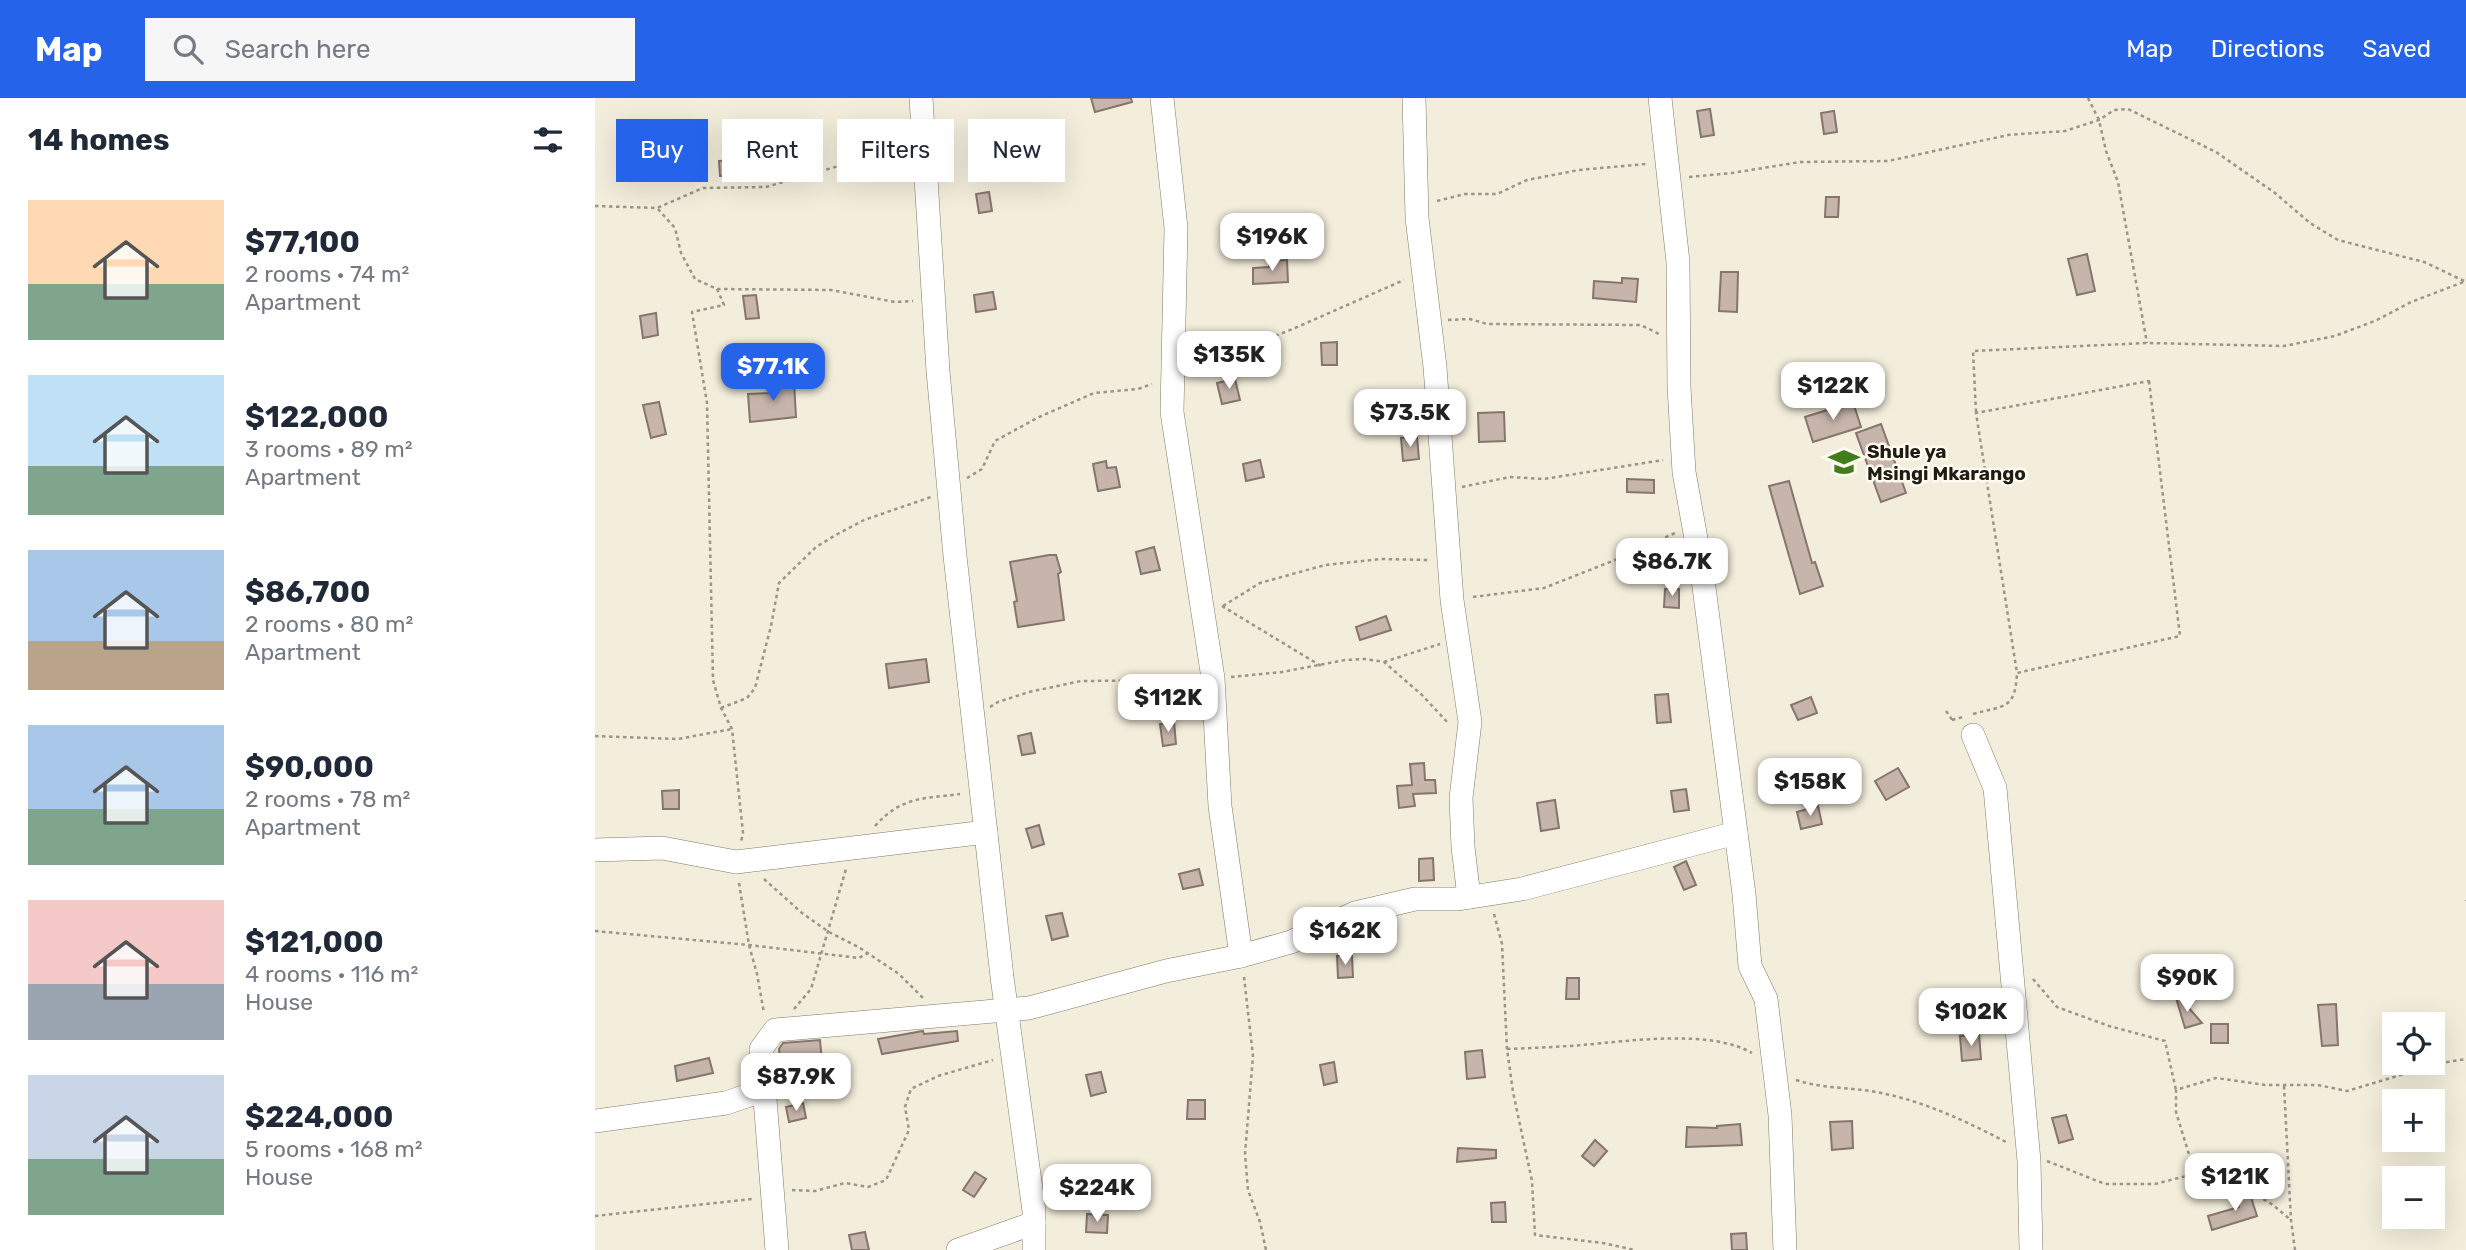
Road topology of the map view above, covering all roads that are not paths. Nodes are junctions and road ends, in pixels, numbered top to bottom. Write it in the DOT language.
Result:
graph roads {
  1 [pos="921,98"];
  2 [pos="1162,98"];
  3 [pos="1414,98"];
  4 [pos="1660,98"];
  5 [pos="1973,735"];
  6 [pos="986,832"];
  7 [pos="1737,833"];
  8 [pos="595,850"];
  9 [pos="1479,896"];
  10 [pos="1241,956"];
  11 [pos="1007,1009"];
  12 [pos="764,1090"];
  13 [pos="595,1121"];
  14 [pos="1034,1223"];
  15 [pos="777,1250"];
  16 [pos="958,1250"];
  17 [pos="1034,1250"];
  18 [pos="1785,1250"];
  19 [pos="2032,1250"];
  1 -- 6 [label="street"];
  2 -- 10 [label="street"];
  3 -- 9 [label="street"];
  4 -- 7 [label="street"];
  5 -- 19 [label="street"];
  6 -- 8 [label="street"];
  6 -- 11 [label="street"];
  7 -- 9 [label="street"];
  7 -- 18 [label="street"];
  9 -- 10 [label="street"];
  10 -- 11 [label="street"];
  11 -- 12 [label="street"];
  11 -- 14 [label="street"];
  12 -- 13 [label="street"];
  12 -- 15 [label="street"];
  14 -- 16 [label="street"];
  14 -- 17 [label="street"];
}
